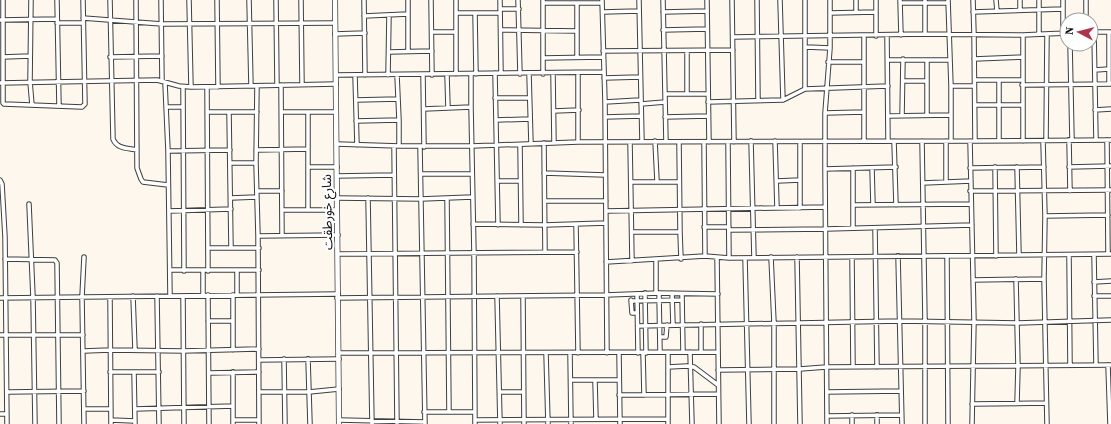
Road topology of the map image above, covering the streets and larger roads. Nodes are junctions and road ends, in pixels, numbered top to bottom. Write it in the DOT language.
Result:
graph roads {
  1 [pos="3,0"];
  2 [pos="31,0"];
  3 [pos="57,0"];
  4 [pos="83,0"];
  5 [pos="110,0"];
  6 [pos="136,0"];
  7 [pos="161,0"];
  8 [pos="189,0"];
  9 [pos="217,0"];
  10 [pos="249,0"];
  11 [pos="276,0"];
  12 [pos="301,0"];
  13 [pos="335,0"];
  14 [pos="364,0"];
  15 [pos="408,0"];
  16 [pos="432,0"];
  17 [pos="456,0"];
  18 [pos="500,0"];
  19 [pos="518,0"];
  20 [pos="639,0"];
  21 [pos="663,0"];
  22 [pos="707,0"];
  23 [pos="732,0"];
  24 [pos="757,0"];
  25 [pos="780,0"];
  26 [pos="805,0"];
  27 [pos="830,0"];
  28 [pos="856,0"];
  29 [pos="876,0"];
  30 [pos="973,0"];
  31 [pos="996,0"];
  32 [pos="1020,0"];
  33 [pos="1039,0"];
  34 [pos="1063,0"];
  35 [pos="1086,0"];
  36 [pos="900,1"];
  37 [pos="925,1"];
  38 [pos="948,1"];
  39 [pos="543,2"];
  40 [pos="602,2"];
  41 [pos="577,4"];
  42 [pos="519,9"];
  43 [pos="1040,9"];
  44 [pos="1063,9"];
  45 [pos="1020,10"];
  46 [pos="500,11"];
  47 [pos="639,11"];
  48 [pos="707,11"];
  49 [pos="997,11"];
  50 [pos="603,12"];
  51 [pos="663,12"];
  52 [pos="856,12"];
  53 [pos="876,12"];
  54 [pos="973,12"];
  55 [pos="1063,12"];
  56 [pos="1086,12"];
  57 [pos="475,13"];
  58 [pos="830,13"];
  59 [pos="408,14"];
  60 [pos="456,14"];
  61 [pos="389,15"];
  62 [pos="364,16"];
  63 [pos="31,18"];
  64 [pos="83,18"];
  65 [pos="1,20"];
  66 [pos="110,20"];
  67 [pos="57,21"];
  68 [pos="136,23"];
  69 [pos="301,23"];
  70 [pos="335,23"];
  71 [pos="84,24"];
  72 [pos="162,24"];
  73 [pos="189,24"];
  74 [pos="217,24"];
  75 [pos="249,24"];
  76 [pos="276,24"];
  77 [pos="707,29"];
  78 [pos="500,30"];
  79 [pos="519,30"];
  80 [pos="663,30"];
  81 [pos="543,31"];
  82 [pos="577,31"];
  83 [pos="432,32"];
  84 [pos="456,32"];
  85 [pos="1099,32"];
  86 [pos="1110,32"];
  87 [pos="1059,33"];
  88 [pos="335,34"];
  89 [pos="365,34"];
  90 [pos="925,34"];
  91 [pos="974,34"];
  92 [pos="1023,34"];
  93 [pos="1039,34"];
  94 [pos="1047,34"];
  95 [pos="901,35"];
  96 [pos="950,35"];
  97 [pos="830,36"];
  98 [pos="864,36"];
  99 [pos="876,36"];
  100 [pos="887,36"];
  101 [pos="733,37"];
  102 [pos="782,37"];
  103 [pos="806,37"];
  104 [pos="758,38"];
  105 [pos="806,48"];
  106 [pos="830,48"];
  107 [pos="733,50"];
  108 [pos="408,51"];
  109 [pos="432,51"];
  110 [pos="603,51"];
  111 [pos="640,51"];
  112 [pos="664,51"];
  113 [pos="687,51"];
  114 [pos="707,51"];
  115 [pos="389,52"];
  116 [pos="1070,52"];
  117 [pos="1094,52"];
  118 [pos="30,56"];
  119 [pos="162,56"];
  120 [pos="3,57"];
  121 [pos="136,57"];
  122 [pos="578,57"];
  123 [pos="603,57"];
  124 [pos="1022,57"];
  125 [pos="110,58"];
  126 [pos="543,58"];
  127 [pos="974,58"];
  128 [pos="1110,58"];
  129 [pos="903,59"];
  130 [pos="888,60"];
  131 [pos="927,60"];
  132 [pos="950,60"];
  133 [pos="828,62"];
  134 [pos="864,62"];
  135 [pos="1109,69"];
  136 [pos="1095,70"];
  137 [pos="604,72"];
  138 [pos="501,73"];
  139 [pos="578,73"];
  140 [pos="398,74"];
  141 [pos="447,74"];
  142 [pos="456,74"];
  143 [pos="473,74"];
  144 [pos="495,74"];
  145 [pos="520,74"];
  146 [pos="529,74"];
  147 [pos="543,74"];
  148 [pos="553,74"];
  149 [pos="336,75"];
  150 [pos="355,75"];
  151 [pos="365,75"];
  152 [pos="388,75"];
  153 [pos="423,75"];
  154 [pos="432,75"];
  155 [pos="640,77"];
  156 [pos="604,78"];
  157 [pos="974,80"];
  158 [pos="999,80"];
  159 [pos="1022,80"];
  160 [pos="137,81"];
  161 [pos="903,81"];
  162 [pos="927,81"];
  163 [pos="30,82"];
  164 [pos="58,82"];
  165 [pos="84,82"];
  166 [pos="111,82"];
  167 [pos="163,82"];
  168 [pos="2,83"];
  169 [pos="302,84"];
  170 [pos="336,84"];
  171 [pos="1071,84"];
  172 [pos="1095,84"];
  173 [pos="1110,84"];
  174 [pos="279,85"];
  175 [pos="1022,85"];
  176 [pos="1047,85"];
  177 [pos="250,86"];
  178 [pos="257,86"];
  179 [pos="888,86"];
  180 [pos="951,86"];
  181 [pos="974,86"];
  182 [pos="183,87"];
  183 [pos="191,87"];
  184 [pos="207,87"];
  185 [pos="218,87"];
  186 [pos="827,88"];
  187 [pos="864,88"];
  188 [pos="805,89"];
  189 [pos="687,93"];
  190 [pos="665,94"];
  191 [pos="708,94"];
  192 [pos="495,98"];
  193 [pos="529,98"];
  194 [pos="398,99"];
  195 [pos="356,100"];
  196 [pos="758,100"];
  197 [pos="783,100"];
  198 [pos="733,101"];
  199 [pos="605,102"];
  200 [pos="641,102"];
  201 [pos="665,102"];
  202 [pos="708,102"];
  203 [pos="32,105"];
  204 [pos="975,105"];
  205 [pos="999,105"];
  206 [pos="1023,105"];
  207 [pos="59,106"];
  208 [pos="470,106"];
  209 [pos="166,107"];
  210 [pos="182,107"];
  211 [pos="448,108"];
  212 [pos="424,109"];
  213 [pos="1111,109"];
  214 [pos="579,110"];
  215 [pos="1095,110"];
  216 [pos="554,111"];
  217 [pos="207,112"];
  218 [pos="229,112"];
  219 [pos="257,112"];
  220 [pos="282,112"];
  221 [pos="308,112"];
  222 [pos="336,112"];
  223 [pos="864,112"];
  224 [pos="825,113"];
  225 [pos="927,115"];
  226 [pos="951,115"];
  227 [pos="604,116"];
  228 [pos="641,116"];
  229 [pos="708,116"];
  230 [pos="889,116"];
  231 [pos="902,116"];
  232 [pos="665,117"];
  233 [pos="530,119"];
  234 [pos="399,120"];
  235 [pos="496,120"];
  236 [pos="356,121"];
  237 [pos="1070,140"];
  238 [pos="1096,140"];
  239 [pos="1109,140"];
  240 [pos="655,141"];
  241 [pos="775,141"];
  242 [pos="946,141"];
  243 [pos="951,141"];
  244 [pos="970,141"];
  245 [pos="975,141"];
  246 [pos="999,141"];
  247 [pos="1023,141"];
  248 [pos="1045,141"];
  249 [pos="578,142"];
  250 [pos="605,142"];
  251 [pos="630,142"];
  252 [pos="642,142"];
  253 [pos="666,142"];
  254 [pos="679,142"];
  255 [pos="704,142"];
  256 [pos="709,142"];
  257 [pos="728,142"];
  258 [pos="734,142"];
  259 [pos="751,142"];
  260 [pos="800,142"];
  261 [pos="825,142"];
  262 [pos="864,142"];
  263 [pos="888,142"];
  264 [pos="894,142"];
  265 [pos="922,142"];
  266 [pos="554,143"];
  267 [pos="337,144"];
  268 [pos="531,144"];
  269 [pos="544,144"];
  270 [pos="357,145"];
  271 [pos="520,145"];
  272 [pos="394,146"];
  273 [pos="399,146"];
  274 [pos="472,146"];
  275 [pos="496,146"];
  276 [pos="422,147"];
  277 [pos="308,149"];
  278 [pos="137,150"];
  279 [pos="182,150"];
  280 [pos="208,150"];
  281 [pos="230,150"];
  282 [pos="256,150"];
  283 [pos="281,150"];
  284 [pos="168,151"];
  285 [pos="230,163"];
  286 [pos="256,163"];
  287 [pos="1109,166"];
  288 [pos="308,167"];
  289 [pos="337,167"];
  290 [pos="896,167"];
  291 [pos="995,167"];
  292 [pos="1017,167"];
  293 [pos="1044,167"];
  294 [pos="1069,167"];
  295 [pos="853,168"];
  296 [pos="872,168"];
  297 [pos="970,168"];
  298 [pos="825,169"];
  299 [pos="421,174"];
  300 [pos="472,174"];
  301 [pos="544,174"];
  302 [pos="394,175"];
  303 [pos="605,175"];
  304 [pos="337,176"];
  305 [pos="0,180"];
  306 [pos="497,180"];
  307 [pos="800,180"];
  308 [pos="520,181"];
  309 [pos="657,181"];
  310 [pos="777,181"];
  311 [pos="970,181"];
  312 [pos="632,182"];
  313 [pos="679,182"];
  314 [pos="923,182"];
  315 [pos="946,182"];
  316 [pos="168,185"];
  317 [pos="1110,190"];
  318 [pos="257,191"];
  319 [pos="282,191"];
  320 [pos="970,191"];
  321 [pos="996,191"];
  322 [pos="1018,191"];
  323 [pos="1044,191"];
  324 [pos="1070,191"];
  325 [pos="257,197"];
  326 [pos="472,197"];
  327 [pos="231,198"];
  328 [pos="337,198"];
  329 [pos="368,198"];
  330 [pos="447,198"];
  331 [pos="394,199"];
  332 [pos="421,199"];
  333 [pos="545,201"];
  334 [pos="606,201"];
  335 [pos="29,204"];
  336 [pos="971,204"];
  337 [pos="853,205"];
  338 [pos="873,205"];
  339 [pos="896,205"];
  340 [pos="923,205"];
  341 [pos="825,207"];
  342 [pos="753,208"];
  343 [pos="777,208"];
  344 [pos="800,208"];
  345 [pos="231,209"];
  346 [pos="679,209"];
  347 [pos="704,209"];
  348 [pos="728,209"];
  349 [pos="184,210"];
  350 [pos="208,210"];
  351 [pos="282,210"];
  352 [pos="308,210"];
  353 [pos="337,210"];
  354 [pos="606,210"];
  355 [pos="632,210"];
  356 [pos="168,211"];
  357 [pos="1108,215"];
  358 [pos="1045,216"];
  359 [pos="606,223"];
  360 [pos="473,224"];
  361 [pos="576,224"];
  362 [pos="498,225"];
  363 [pos="521,225"];
  364 [pos="545,225"];
  365 [pos="972,225"];
  366 [pos="923,226"];
  367 [pos="704,227"];
  368 [pos="729,228"];
  369 [pos="853,228"];
  370 [pos="874,228"];
  371 [pos="754,229"];
  372 [pos="826,229"];
  373 [pos="632,232"];
  374 [pos="680,232"];
  375 [pos="282,234"];
  376 [pos="338,235"];
  377 [pos="258,236"];
  378 [pos="2,237"];
  379 [pos="208,248"];
  380 [pos="232,248"];
  381 [pos="258,248"];
  382 [pos="545,252"];
  383 [pos="577,252"];
  384 [pos="369,253"];
  385 [pos="395,253"];
  386 [pos="338,254"];
  387 [pos="422,254"];
  388 [pos="446,254"];
  389 [pos="474,254"];
  390 [pos="1110,254"];
  391 [pos="1019,255"];
  392 [pos="1044,255"];
  393 [pos="1069,255"];
  394 [pos="1094,255"];
  395 [pos="705,256"];
  396 [pos="898,256"];
  397 [pos="923,256"];
  398 [pos="947,256"];
  399 [pos="972,256"];
  400 [pos="996,256"];
  401 [pos="84,257"];
  402 [pos="717,257"];
  403 [pos="798,257"];
  404 [pos="826,257"];
  405 [pos="852,257"];
  406 [pos="875,257"];
  407 [pos="730,258"];
  408 [pos="745,258"];
  409 [pos="754,258"];
  410 [pos="771,258"];
  411 [pos="5,259"];
  412 [pos="31,259"];
  413 [pos="681,259"];
  414 [pos="656,260"];
  415 [pos="632,261"];
  416 [pos="606,262"];
  417 [pos="170,270"];
  418 [pos="184,270"];
  419 [pos="203,270"];
  420 [pos="208,270"];
  421 [pos="259,270"];
  422 [pos="237,271"];
  423 [pos="1016,279"];
  424 [pos="1044,279"];
  425 [pos="973,280"];
  426 [pos="1111,281"];
  427 [pos="1094,282"];
  428 [pos="645,293"];
  429 [pos="658,293"];
  430 [pos="672,293"];
  431 [pos="631,294"];
  432 [pos="637,294"];
  433 [pos="682,294"];
  434 [pos="718,294"];
  435 [pos="203,295"];
  436 [pos="208,295"];
  437 [pos="235,295"];
  438 [pos="259,295"];
  439 [pos="578,295"];
  440 [pos="606,295"];
  441 [pos="134,296"];
  442 [pos="157,296"];
  443 [pos="170,296"];
  444 [pos="183,296"];
  445 [pos="338,296"];
  446 [pos="448,296"];
  447 [pos="474,296"];
  448 [pos="497,296"];
  449 [pos="523,296"];
  450 [pos="1094,296"];
  451 [pos="1111,296"];
  452 [pos="33,297"];
  453 [pos="57,297"];
  454 [pos="82,297"];
  455 [pos="110,297"];
  456 [pos="422,297"];
  457 [pos="0,298"];
  458 [pos="6,298"];
  459 [pos="370,298"];
  460 [pos="396,298"];
  461 [pos="682,300"];
  462 [pos="632,301"];
  463 [pos="637,301"];
  464 [pos="645,301"];
  465 [pos="659,301"];
  466 [pos="673,301"];
  467 [pos="637,313"];
  468 [pos="673,314"];
  469 [pos="682,314"];
  470 [pos="1111,320"];
  471 [pos="208,321"];
  472 [pos="233,321"];
  473 [pos="948,321"];
  474 [pos="974,321"];
  475 [pos="1095,321"];
  476 [pos="853,322"];
  477 [pos="875,322"];
  478 [pos="900,322"];
  479 [pos="925,322"];
  480 [pos="1045,322"];
  481 [pos="1071,322"];
  482 [pos="774,323"];
  483 [pos="799,323"];
  484 [pos="826,323"];
  485 [pos="1018,323"];
  486 [pos="701,324"];
  487 [pos="718,324"];
  488 [pos="746,324"];
  489 [pos="666,325"];
  490 [pos="673,325"];
  491 [pos="683,325"];
  492 [pos="638,326"];
  493 [pos="646,326"];
  494 [pos="660,326"];
  495 [pos="0,335"];
  496 [pos="6,335"];
  497 [pos="33,335"];
  498 [pos="58,335"];
  499 [pos="83,335"];
  500 [pos="660,338"];
  501 [pos="259,349"];
  502 [pos="110,350"];
  503 [pos="135,350"];
  504 [pos="158,350"];
  505 [pos="233,350"];
  506 [pos="84,351"];
  507 [pos="183,351"];
  508 [pos="208,351"];
  509 [pos="619,352"];
  510 [pos="638,352"];
  511 [pos="660,352"];
  512 [pos="668,352"];
  513 [pos="683,352"];
  514 [pos="690,352"];
  515 [pos="701,352"];
  516 [pos="718,352"];
  517 [pos="339,353"];
  518 [pos="370,353"];
  519 [pos="397,353"];
  520 [pos="422,353"];
  521 [pos="448,353"];
  522 [pos="474,353"];
  523 [pos="499,353"];
  524 [pos="523,353"];
  525 [pos="546,353"];
  526 [pos="570,353"];
  527 [pos="578,353"];
  528 [pos="607,353"];
  529 [pos="645,353"];
  530 [pos="284,359"];
  531 [pos="308,359"];
  532 [pos="339,359"];
  533 [pos="259,360"];
  534 [pos="0,361"];
  535 [pos="6,361"];
  536 [pos="1070,365"];
  537 [pos="1096,365"];
  538 [pos="1110,365"];
  539 [pos="691,366"];
  540 [pos="901,366"];
  541 [pos="948,366"];
  542 [pos="973,366"];
  543 [pos="1018,366"];
  544 [pos="1045,366"];
  545 [pos="668,367"];
  546 [pos="826,367"];
  547 [pos="853,367"];
  548 [pos="877,367"];
  549 [pos="924,367"];
  550 [pos="800,369"];
  551 [pos="718,370"];
  552 [pos="747,370"];
  553 [pos="774,370"];
  554 [pos="110,372"];
  555 [pos="134,372"];
  556 [pos="159,372"];
  557 [pos="233,372"];
  558 [pos="259,372"];
  559 [pos="209,373"];
  560 [pos="571,380"];
  561 [pos="595,380"];
  562 [pos="619,380"];
  563 [pos="718,385"];
  564 [pos="339,389"];
  565 [pos="34,391"];
  566 [pos="58,391"];
  567 [pos="84,391"];
  568 [pos="901,391"];
  569 [pos="8,392"];
  570 [pos="260,392"];
  571 [pos="284,392"];
  572 [pos="309,392"];
  573 [pos="500,392"];
  574 [pos="523,392"];
  575 [pos="827,392"];
  576 [pos="668,394"];
  577 [pos="692,394"];
  578 [pos="718,394"];
  579 [pos="619,395"];
  580 [pos="644,395"];
  581 [pos="1046,403"];
  582 [pos="972,404"];
  583 [pos="1018,404"];
  584 [pos="233,406"];
  585 [pos="209,407"];
  586 [pos="159,408"];
  587 [pos="184,408"];
  588 [pos="84,409"];
  589 [pos="111,409"];
  590 [pos="135,409"];
  591 [pos="424,412"];
  592 [pos="449,412"];
  593 [pos="474,412"];
  594 [pos="0,414"];
  595 [pos="8,414"];
  596 [pos="852,415"];
  597 [pos="877,415"];
  598 [pos="901,415"];
  599 [pos="827,416"];
  600 [pos="668,419"];
  601 [pos="596,420"];
  602 [pos="111,422"];
  603 [pos="135,422"];
  604 [pos="233,422"];
  605 [pos="259,422"];
  606 [pos="339,422"];
  607 [pos="372,422"];
  608 [pos="475,422"];
  609 [pos="500,422"];
  610 [pos="524,422"];
  611 [pos="548,422"];
  612 [pos="571,422"];
  613 [pos="620,422"];
  614 [pos="642,422"];
  615 [pos="398,423"];
  616 [pos="425,423"];
  617 [pos="8,424"];
  618 [pos="35,424"];
  619 [pos="59,424"];
  620 [pos="84,424"];
  621 [pos="159,424"];
  622 [pos="184,424"];
  623 [pos="209,424"];
  624 [pos="285,424"];
  625 [pos="310,424"];
  626 [pos="668,424"];
  627 [pos="692,424"];
  628 [pos="719,424"];
  629 [pos="749,424"];
  630 [pos="774,424"];
  631 [pos="800,424"];
  632 [pos="827,424"];
  633 [pos="852,424"];
  634 [pos="877,424"];
  635 [pos="902,424"];
  636 [pos="925,424"];
  637 [pos="948,424"];
  638 [pos="972,424"];
  639 [pos="1047,424"];
  640 [pos="1110,424"];
  1 -- 65 [label="street"];
  2 -- 63 [label="street"];
  3 -- 67 [label="street"];
  4 -- 64 [label="street"];
  5 -- 66 [label="street"];
  6 -- 68 [label="street"];
  7 -- 72 [label="street"];
  8 -- 73 [label="street"];
  9 -- 74 [label="street"];
  10 -- 75 [label="street"];
  11 -- 76 [label="street"];
  12 -- 69 [label="street"];
  13 -- 70 [label="street, شارع خورطقت"];
  14 -- 62 [label="street"];
  15 -- 59 [label="street"];
  16 -- 83 [label="street"];
  17 -- 60 [label="street"];
  18 -- 46 [label="street"];
  19 -- 42 [label="street"];
  20 -- 47 [label="street"];
  21 -- 51 [label="street"];
  22 -- 48 [label="street"];
  23 -- 101 [label="street"];
  24 -- 104 [label="street"];
  25 -- 102 [label="street"];
  26 -- 103 [label="street"];
  27 -- 58 [label="street"];
  28 -- 52 [label="street"];
  29 -- 53 [label="street"];
  30 -- 54 [label="street"];
  31 -- 49 [label="street"];
  32 -- 45 [label="street"];
  33 -- 43 [label="street"];
  34 -- 44 [label="street"];
  35 -- 56 [label="street"];
  36 -- 37 [label="street"];
  36 -- 95 [label="street"];
  37 -- 38 [label="street"];
  37 -- 90 [label="street"];
  38 -- 96 [label="street"];
  39 -- 41 [label="street"];
  39 -- 81 [label="street"];
  40 -- 41 [label="street"];
  40 -- 50 [label="street"];
  41 -- 82 [label="street"];
  42 -- 46 [label="street"];
  42 -- 79 [label="street"];
  43 -- 44 [label="street"];
  43 -- 45 [label="street"];
  43 -- 93 [label="street"];
  44 -- 55 [label="street"];
  45 -- 49 [label="street"];
  46 -- 57 [label="street"];
  46 -- 78 [label="street"];
  47 -- 50 [label="street"];
  47 -- 111 [label="street"];
  48 -- 51 [label="street"];
  48 -- 77 [label="street"];
  49 -- 54 [label="street"];
  50 -- 110 [label="street"];
  51 -- 80 [label="street"];
  52 -- 53 [label="street"];
  52 -- 58 [label="street"];
  53 -- 99 [label="street"];
  54 -- 91 [label="street"];
  57 -- 60 [label="street"];
  57 -- 143 [label="street"];
  58 -- 97 [label="street"];
  59 -- 61 [label="street"];
  59 -- 108 [label="street"];
  60 -- 84 [label="street"];
  61 -- 62 [label="street"];
  61 -- 115 [label="street"];
  62 -- 89 [label="street"];
  63 -- 65 [label="street"];
  63 -- 67 [label="street"];
  63 -- 118 [label="street"];
  64 -- 66 [label="street"];
  64 -- 71 [label="street"];
  65 -- 120 [label="street"];
  66 -- 68 [label="street"];
  66 -- 125 [label="street"];
  67 -- 71 [label="street"];
  67 -- 164 [label="street"];
  68 -- 72 [label="street"];
  68 -- 121 [label="street"];
  69 -- 70 [label="street"];
  69 -- 76 [label="street"];
  69 -- 169 [label="street"];
  70 -- 88 [label="street, شارع خورطقت"];
  71 -- 165 [label="street"];
  72 -- 73 [label="street"];
  72 -- 119 [label="street"];
  73 -- 74 [label="street"];
  73 -- 183 [label="street"];
  74 -- 75 [label="street"];
  74 -- 185 [label="street"];
  75 -- 76 [label="street"];
  75 -- 177 [label="street"];
  76 -- 174 [label="street"];
  77 -- 80 [label="street"];
  77 -- 114 [label="street"];
  78 -- 79 [label="street"];
  78 -- 138 [label="street"];
  79 -- 81 [label="street"];
  79 -- 145 [label="street"];
  80 -- 112 [label="street"];
  81 -- 82 [label="street"];
  81 -- 126 [label="street"];
  82 -- 122 [label="street"];
  83 -- 84 [label="street"];
  83 -- 109 [label="street"];
  84 -- 142 [label="street"];
  85 -- 86 [label="street"];
  86 -- 128 [label="street"];
  87 -- 94 [label="street"];
  88 -- 89 [label="street"];
  88 -- 149 [label="street, شارع خورطقت"];
  89 -- 151 [label="street"];
  90 -- 95 [label="street"];
  90 -- 96 [label="street"];
  91 -- 92 [label="street"];
  91 -- 96 [label="street"];
  91 -- 127 [label="street"];
  92 -- 93 [label="street"];
  92 -- 124 [label="street"];
  93 -- 94 [label="street"];
  94 -- 176 [label="street"];
  95 -- 100 [label="street"];
  96 -- 132 [label="street"];
  97 -- 98 [label="street"];
  97 -- 103 [label="street"];
  97 -- 106 [label="street"];
  98 -- 99 [label="street"];
  98 -- 134 [label="street"];
  99 -- 100 [label="street"];
  100 -- 130 [label="street"];
  101 -- 104 [label="street"];
  101 -- 107 [label="street"];
  102 -- 103 [label="street"];
  102 -- 104 [label="street"];
  102 -- 197 [label="street"];
  103 -- 105 [label="street"];
  104 -- 196 [label="street"];
  105 -- 106 [label="street"];
  105 -- 188 [label="street"];
  106 -- 133 [label="street"];
  107 -- 114 [label="street"];
  107 -- 198 [label="street"];
  108 -- 109 [label="street"];
  108 -- 115 [label="street"];
  109 -- 154 [label="street"];
  110 -- 111 [label="street"];
  110 -- 123 [label="street"];
  111 -- 112 [label="street"];
  111 -- 155 [label="street"];
  112 -- 113 [label="street"];
  112 -- 190 [label="street"];
  113 -- 114 [label="street"];
  113 -- 189 [label="street"];
  114 -- 191 [label="street"];
  115 -- 152 [label="street"];
  116 -- 171 [label="street"];
  117 -- 136 [label="street"];
  118 -- 120 [label="street"];
  118 -- 163 [label="street"];
  119 -- 121 [label="street"];
  119 -- 167 [label="street"];
  120 -- 168 [label="street"];
  121 -- 125 [label="street"];
  121 -- 160 [label="street"];
  122 -- 123 [label="street"];
  122 -- 126 [label="street"];
  123 -- 137 [label="street"];
  124 -- 127 [label="street"];
  124 -- 159 [label="street"];
  125 -- 166 [label="street"];
  126 -- 147 [label="street"];
  127 -- 157 [label="street"];
  128 -- 135 [label="street"];
  129 -- 130 [label="street"];
  129 -- 131 [label="street"];
  129 -- 161 [label="street"];
  130 -- 179 [label="street"];
  131 -- 132 [label="street"];
  131 -- 162 [label="street"];
  132 -- 180 [label="street"];
  133 -- 134 [label="street"];
  133 -- 186 [label="street"];
  134 -- 187 [label="street"];
  135 -- 136 [label="street"];
  135 -- 173 [label="street"];
  136 -- 172 [label="street"];
  137 -- 139 [label="street"];
  137 -- 156 [label="street"];
  138 -- 144 [label="street"];
  138 -- 145 [label="street"];
  139 -- 148 [label="street"];
  139 -- 214 [label="street"];
  140 -- 152 [label="street"];
  140 -- 153 [label="street"];
  140 -- 194 [label="street"];
  141 -- 142 [label="street"];
  141 -- 154 [label="street"];
  141 -- 211 [label="street"];
  142 -- 143 [label="street"];
  143 -- 144 [label="street"];
  143 -- 208 [label="street"];
  144 -- 192 [label="street"];
  145 -- 146 [label="street"];
  146 -- 147 [label="street"];
  146 -- 193 [label="street"];
  147 -- 148 [label="street"];
  148 -- 216 [label="street"];
  149 -- 150 [label="street"];
  149 -- 170 [label="street, شارع خورطقت"];
  150 -- 151 [label="street"];
  150 -- 195 [label="street"];
  151 -- 152 [label="street"];
  153 -- 154 [label="street"];
  153 -- 212 [label="street"];
  155 -- 156 [label="street"];
  155 -- 200 [label="street"];
  156 -- 199 [label="street"];
  157 -- 158 [label="street"];
  157 -- 181 [label="street"];
  158 -- 159 [label="street"];
  158 -- 205 [label="street"];
  159 -- 175 [label="street"];
  160 -- 166 [label="street"];
  160 -- 167 [label="street"];
  160 -- 278 [label="street"];
  161 -- 162 [label="street"];
  161 -- 231 [label="street"];
  162 -- 225 [label="street"];
  163 -- 164 [label="street"];
  163 -- 168 [label="street"];
  163 -- 203 [label="street"];
  164 -- 165 [label="street"];
  164 -- 207 [label="street"];
  165 -- 166 [label="street"];
  165 -- 207 [label="street"];
  166 -- 278 [label="street"];
  167 -- 182 [label="street"];
  167 -- 209 [label="street"];
  168 -- 203 [label="street"];
  169 -- 170 [label="street"];
  169 -- 174 [label="street"];
  170 -- 222 [label="street, شارع خورطقت"];
  171 -- 172 [label="street"];
  171 -- 176 [label="street"];
  171 -- 237 [label="street"];
  172 -- 173 [label="street"];
  172 -- 215 [label="street"];
  174 -- 178 [label="street"];
  174 -- 220 [label="street"];
  175 -- 176 [label="street"];
  175 -- 206 [label="street"];
  176 -- 248 [label="street"];
  177 -- 178 [label="street"];
  177 -- 185 [label="street"];
  178 -- 219 [label="street"];
  179 -- 187 [label="street"];
  179 -- 230 [label="street"];
  180 -- 181 [label="street"];
  180 -- 226 [label="street"];
  181 -- 204 [label="street"];
  182 -- 183 [label="street"];
  182 -- 210 [label="street"];
  183 -- 184 [label="street"];
  184 -- 185 [label="street"];
  184 -- 217 [label="street"];
  186 -- 187 [label="street"];
  186 -- 188 [label="street"];
  186 -- 224 [label="street"];
  187 -- 223 [label="street"];
  188 -- 197 [label="street"];
  189 -- 190 [label="street"];
  189 -- 191 [label="street"];
  190 -- 201 [label="street"];
  191 -- 202 [label="street"];
  192 -- 193 [label="street"];
  192 -- 235 [label="street"];
  193 -- 233 [label="street"];
  194 -- 195 [label="street"];
  194 -- 234 [label="street"];
  195 -- 236 [label="street"];
  196 -- 197 [label="street"];
  196 -- 198 [label="street"];
  198 -- 202 [label="street"];
  198 -- 258 [label="street"];
  199 -- 200 [label="street"];
  199 -- 227 [label="street"];
  200 -- 201 [label="street"];
  200 -- 228 [label="street"];
  201 -- 232 [label="street"];
  202 -- 229 [label="street"];
  203 -- 207 [label="street"];
  204 -- 205 [label="street"];
  204 -- 245 [label="street"];
  205 -- 206 [label="street"];
  205 -- 246 [label="street"];
  206 -- 247 [label="street"];
  208 -- 211 [label="street"];
  208 -- 274 [label="street"];
  209 -- 210 [label="street"];
  209 -- 284 [label="street"];
  210 -- 279 [label="street"];
  211 -- 212 [label="street"];
  212 -- 276 [label="street"];
  213 -- 215 [label="street"];
  214 -- 216 [label="street"];
  214 -- 249 [label="street"];
  215 -- 238 [label="street"];
  216 -- 266 [label="street"];
  217 -- 218 [label="street"];
  217 -- 280 [label="street"];
  218 -- 219 [label="street"];
  218 -- 281 [label="street"];
  219 -- 282 [label="street"];
  220 -- 221 [label="street"];
  220 -- 283 [label="street"];
  221 -- 222 [label="street"];
  221 -- 277 [label="street"];
  222 -- 267 [label="street, شارع خورطقت"];
  223 -- 224 [label="street"];
  223 -- 262 [label="street"];
  224 -- 261 [label="street"];
  225 -- 226 [label="street"];
  225 -- 231 [label="street"];
  226 -- 243 [label="street"];
  227 -- 228 [label="street"];
  227 -- 250 [label="street"];
  228 -- 252 [label="street"];
  229 -- 232 [label="street"];
  229 -- 256 [label="street"];
  230 -- 231 [label="street"];
  230 -- 263 [label="street"];
  232 -- 253 [label="street"];
  233 -- 235 [label="street"];
  233 -- 268 [label="street"];
  234 -- 236 [label="street"];
  234 -- 273 [label="street"];
  235 -- 275 [label="street"];
  236 -- 270 [label="street"];
  237 -- 238 [label="street"];
  237 -- 248 [label="street"];
  237 -- 294 [label="street"];
  238 -- 239 [label="street"];
  239 -- 287 [label="street"];
  240 -- 252 [label="street"];
  240 -- 253 [label="street"];
  240 -- 309 [label="street"];
  241 -- 259 [label="street"];
  241 -- 260 [label="street"];
  241 -- 310 [label="street"];
  242 -- 243 [label="street"];
  242 -- 265 [label="street"];
  242 -- 315 [label="street"];
  243 -- 244 [label="street"];
  244 -- 245 [label="street"];
  244 -- 297 [label="street"];
  245 -- 246 [label="street"];
  246 -- 247 [label="street"];
  247 -- 248 [label="street"];
  248 -- 293 [label="street"];
  249 -- 250 [label="street"];
  249 -- 266 [label="street"];
  250 -- 251 [label="street"];
  250 -- 303 [label="street"];
  251 -- 252 [label="street"];
  251 -- 312 [label="street"];
  253 -- 254 [label="street"];
  254 -- 255 [label="street"];
  254 -- 313 [label="street"];
  255 -- 256 [label="street"];
  255 -- 347 [label="street"];
  256 -- 257 [label="street"];
  257 -- 258 [label="street"];
  257 -- 348 [label="street"];
  258 -- 259 [label="street"];
  259 -- 342 [label="street"];
  260 -- 261 [label="street"];
  260 -- 307 [label="street"];
  261 -- 262 [label="street"];
  261 -- 298 [label="street"];
  262 -- 263 [label="street"];
  263 -- 264 [label="street"];
  264 -- 265 [label="street"];
  264 -- 290 [label="street"];
  265 -- 314 [label="street"];
  266 -- 269 [label="street"];
  267 -- 270 [label="street"];
  267 -- 289 [label="street, شارع خورطقت"];
  268 -- 269 [label="street"];
  268 -- 271 [label="street"];
  269 -- 301 [label="street"];
  270 -- 272 [label="street"];
  271 -- 275 [label="street"];
  271 -- 308 [label="street"];
  272 -- 273 [label="street"];
  272 -- 302 [label="street"];
  273 -- 276 [label="street"];
  274 -- 275 [label="street"];
  274 -- 276 [label="street"];
  274 -- 300 [label="street"];
  275 -- 306 [label="street"];
  276 -- 299 [label="street"];
  277 -- 283 [label="street"];
  277 -- 288 [label="street"];
  278 -- 316 [label="street"];
  279 -- 280 [label="street"];
  279 -- 284 [label="street"];
  279 -- 349 [label="street"];
  280 -- 281 [label="street"];
  280 -- 350 [label="street"];
  281 -- 285 [label="street"];
  282 -- 283 [label="street"];
  282 -- 286 [label="street"];
  283 -- 319 [label="street"];
  284 -- 316 [label="street"];
  285 -- 286 [label="street"];
  285 -- 327 [label="street"];
  286 -- 318 [label="street"];
  287 -- 294 [label="street"];
  287 -- 317 [label="street"];
  288 -- 289 [label="street"];
  288 -- 352 [label="street"];
  289 -- 304 [label="street, شارع خورطقت"];
  290 -- 296 [label="street"];
  290 -- 339 [label="street"];
  291 -- 292 [label="street"];
  291 -- 297 [label="street"];
  291 -- 321 [label="street"];
  292 -- 293 [label="street"];
  292 -- 322 [label="street"];
  293 -- 323 [label="street"];
  294 -- 324 [label="street"];
  295 -- 296 [label="street"];
  295 -- 298 [label="street"];
  295 -- 337 [label="street"];
  296 -- 338 [label="street"];
  297 -- 311 [label="street"];
  298 -- 341 [label="street"];
  299 -- 300 [label="street"];
  299 -- 332 [label="street"];
  300 -- 326 [label="street"];
  301 -- 303 [label="street"];
  301 -- 333 [label="street"];
  302 -- 304 [label="street"];
  302 -- 331 [label="street"];
  303 -- 334 [label="street"];
  304 -- 328 [label="street, شارع خورطقت"];
  305 -- 378 [label="street"];
  306 -- 308 [label="street"];
  306 -- 362 [label="street"];
  307 -- 310 [label="street"];
  307 -- 344 [label="street"];
  308 -- 363 [label="street"];
  309 -- 312 [label="street"];
  309 -- 313 [label="street"];
  310 -- 343 [label="street"];
  311 -- 315 [label="street"];
  311 -- 320 [label="street"];
  312 -- 355 [label="street"];
  313 -- 346 [label="street"];
  314 -- 315 [label="street"];
  314 -- 340 [label="street"];
  316 -- 356 [label="street"];
  317 -- 324 [label="street"];
  317 -- 357 [label="street"];
  318 -- 319 [label="street"];
  318 -- 325 [label="street"];
  319 -- 351 [label="street"];
  320 -- 321 [label="street"];
  320 -- 336 [label="street"];
  321 -- 322 [label="street"];
  321 -- 400 [label="street"];
  322 -- 323 [label="street"];
  322 -- 391 [label="street"];
  323 -- 324 [label="street"];
  323 -- 358 [label="street"];
  325 -- 327 [label="street"];
  325 -- 377 [label="street"];
  326 -- 330 [label="street"];
  326 -- 360 [label="street"];
  327 -- 345 [label="street"];
  328 -- 329 [label="street"];
  328 -- 353 [label="street, شارع خورطقت"];
  329 -- 331 [label="street"];
  329 -- 384 [label="street"];
  330 -- 332 [label="street"];
  330 -- 388 [label="street"];
  331 -- 332 [label="street"];
  331 -- 385 [label="street"];
  332 -- 387 [label="street"];
  333 -- 334 [label="street"];
  333 -- 364 [label="street"];
  334 -- 354 [label="street"];
  335 -- 412 [label="street"];
  336 -- 340 [label="street"];
  336 -- 365 [label="street"];
  337 -- 338 [label="street"];
  337 -- 369 [label="street"];
  338 -- 339 [label="street"];
  339 -- 340 [label="street"];
  340 -- 366 [label="street"];
  341 -- 344 [label="street"];
  341 -- 372 [label="street"];
  342 -- 343 [label="street"];
  342 -- 348 [label="street"];
  342 -- 371 [label="street"];
  343 -- 344 [label="street"];
  345 -- 350 [label="street"];
  345 -- 380 [label="street"];
  346 -- 347 [label="street"];
  346 -- 355 [label="street"];
  346 -- 374 [label="street"];
  347 -- 348 [label="street"];
  347 -- 367 [label="street"];
  348 -- 368 [label="street"];
  349 -- 350 [label="street"];
  349 -- 356 [label="street"];
  349 -- 418 [label="street"];
  350 -- 379 [label="street"];
  351 -- 352 [label="street"];
  351 -- 375 [label="street"];
  352 -- 353 [label="street"];
  353 -- 376 [label="street, شارع خورطقت"];
  354 -- 355 [label="street"];
  354 -- 359 [label="street"];
  355 -- 373 [label="street"];
  356 -- 417 [label="street"];
  357 -- 358 [label="street"];
  357 -- 390 [label="street"];
  358 -- 392 [label="street"];
  359 -- 361 [label="street"];
  359 -- 416 [label="street"];
  360 -- 362 [label="street"];
  360 -- 389 [label="street"];
  361 -- 364 [label="street"];
  361 -- 383 [label="street"];
  362 -- 363 [label="street"];
  363 -- 364 [label="street"];
  364 -- 382 [label="street"];
  365 -- 366 [label="street"];
  365 -- 399 [label="street"];
  366 -- 370 [label="street"];
  366 -- 397 [label="street"];
  367 -- 368 [label="street"];
  367 -- 395 [label="street"];
  368 -- 371 [label="street"];
  368 -- 407 [label="street"];
  369 -- 370 [label="street"];
  369 -- 372 [label="street"];
  370 -- 406 [label="street"];
  371 -- 372 [label="street"];
  371 -- 409 [label="street"];
  372 -- 404 [label="street"];
  373 -- 374 [label="street"];
  373 -- 415 [label="street"];
  374 -- 413 [label="street"];
  375 -- 376 [label="street"];
  375 -- 377 [label="street"];
  376 -- 386 [label="street, شارع خورطقت"];
  377 -- 381 [label="street"];
  378 -- 411 [label="street"];
  379 -- 380 [label="street"];
  379 -- 420 [label="street"];
  380 -- 381 [label="street"];
  381 -- 421 [label="street"];
  382 -- 383 [label="street"];
  382 -- 389 [label="street"];
  383 -- 439 [label="street"];
  384 -- 385 [label="street"];
  384 -- 386 [label="street"];
  384 -- 459 [label="street"];
  385 -- 387 [label="street"];
  385 -- 460 [label="street"];
  386 -- 445 [label="street, شارع خورطقت"];
  387 -- 388 [label="street"];
  387 -- 456 [label="street"];
  388 -- 389 [label="street"];
  388 -- 446 [label="street"];
  389 -- 447 [label="street"];
  390 -- 394 [label="street"];
  391 -- 392 [label="street"];
  391 -- 400 [label="street"];
  392 -- 393 [label="street"];
  392 -- 424 [label="street"];
  393 -- 394 [label="street"];
  393 -- 481 [label="street"];
  394 -- 427 [label="street"];
  395 -- 402 [label="street"];
  395 -- 413 [label="street"];
  396 -- 397 [label="street"];
  396 -- 406 [label="street"];
  396 -- 478 [label="street"];
  397 -- 398 [label="street"];
  397 -- 479 [label="street"];
  398 -- 399 [label="street"];
  398 -- 473 [label="street"];
  399 -- 400 [label="street"];
  399 -- 425 [label="street"];
  401 -- 454 [label="street"];
  402 -- 407 [label="street"];
  402 -- 434 [label="street"];
  403 -- 404 [label="street"];
  403 -- 410 [label="street"];
  403 -- 483 [label="street"];
  404 -- 405 [label="street"];
  404 -- 484 [label="street"];
  405 -- 406 [label="street"];
  405 -- 476 [label="street"];
  406 -- 477 [label="street"];
  407 -- 408 [label="street"];
  408 -- 409 [label="street"];
  408 -- 488 [label="street"];
  409 -- 410 [label="street"];
  410 -- 482 [label="street"];
  411 -- 412 [label="street"];
  411 -- 458 [label="street"];
  412 -- 452 [label="street"];
  412 -- 453 [label="street"];
  413 -- 414 [label="street"];
  414 -- 415 [label="street"];
  414 -- 429 [label="street"];
  415 -- 416 [label="street"];
  416 -- 440 [label="street"];
  417 -- 418 [label="street"];
  417 -- 443 [label="street"];
  418 -- 419 [label="street"];
  419 -- 420 [label="street"];
  419 -- 435 [label="street"];
  420 -- 422 [label="street"];
  421 -- 422 [label="street"];
  421 -- 438 [label="street"];
  422 -- 437 [label="street"];
  423 -- 424 [label="street"];
  423 -- 425 [label="street"];
  423 -- 485 [label="street"];
  424 -- 480 [label="street"];
  425 -- 474 [label="street"];
  426 -- 427 [label="street"];
  427 -- 450 [label="street"];
  428 -- 429 [label="street"];
  428 -- 432 [label="street"];
  428 -- 464 [label="street"];
  429 -- 430 [label="street"];
  429 -- 465 [label="street"];
  430 -- 433 [label="street"];
  430 -- 466 [label="street"];
  431 -- 432 [label="street"];
  431 -- 440 [label="street"];
  431 -- 462 [label="street"];
  432 -- 463 [label="street"];
  433 -- 434 [label="street"];
  433 -- 461 [label="street"];
  434 -- 487 [label="street"];
  435 -- 436 [label="street"];
  435 -- 444 [label="street"];
  436 -- 437 [label="street"];
  436 -- 471 [label="street"];
  437 -- 438 [label="street"];
  437 -- 472 [label="street"];
  438 -- 445 [label="street"];
  438 -- 501 [label="street"];
  439 -- 440 [label="street"];
  439 -- 449 [label="street"];
  439 -- 527 [label="street"];
  440 -- 528 [label="street"];
  441 -- 442 [label="street"];
  441 -- 455 [label="street"];
  441 -- 503 [label="street"];
  442 -- 443 [label="street"];
  442 -- 504 [label="street"];
  443 -- 444 [label="street"];
  444 -- 507 [label="street"];
  445 -- 459 [label="street"];
  445 -- 517 [label="street, شارع خورطقت"];
  446 -- 447 [label="street"];
  446 -- 456 [label="street"];
  446 -- 521 [label="street"];
  447 -- 448 [label="street"];
  447 -- 522 [label="street"];
  448 -- 449 [label="street"];
  448 -- 523 [label="street"];
  449 -- 524 [label="street"];
  450 -- 451 [label="street"];
  450 -- 475 [label="street"];
  452 -- 453 [label="street"];
  452 -- 458 [label="street"];
  452 -- 497 [label="street"];
  453 -- 454 [label="street"];
  453 -- 498 [label="street"];
  454 -- 455 [label="street"];
  454 -- 499 [label="street"];
  455 -- 502 [label="street"];
  456 -- 460 [label="street"];
  456 -- 520 [label="street"];
  457 -- 458 [label="street"];
  458 -- 496 [label="street"];
  459 -- 460 [label="street"];
  459 -- 518 [label="street"];
  460 -- 519 [label="street"];
  461 -- 466 [label="street"];
  461 -- 469 [label="street"];
  462 -- 463 [label="street"];
  462 -- 467 [label="street"];
  463 -- 464 [label="street"];
  463 -- 467 [label="street"];
  464 -- 465 [label="street"];
  464 -- 493 [label="street"];
  465 -- 466 [label="street"];
  465 -- 494 [label="street"];
  466 -- 468 [label="street"];
  467 -- 492 [label="street"];
  468 -- 469 [label="street"];
  468 -- 490 [label="street"];
  469 -- 491 [label="street"];
  470 -- 475 [label="street"];
  471 -- 472 [label="street"];
  471 -- 508 [label="street"];
  472 -- 505 [label="street"];
  473 -- 474 [label="street"];
  473 -- 479 [label="street"];
  473 -- 541 [label="street"];
  474 -- 485 [label="street"];
  474 -- 542 [label="street"];
  475 -- 481 [label="street"];
  475 -- 537 [label="street"];
  476 -- 477 [label="street"];
  476 -- 484 [label="street"];
  476 -- 547 [label="street"];
  477 -- 478 [label="street"];
  477 -- 548 [label="street"];
  478 -- 479 [label="street"];
  478 -- 540 [label="street"];
  479 -- 549 [label="street"];
  480 -- 481 [label="street"];
  480 -- 485 [label="street"];
  480 -- 544 [label="street"];
  481 -- 536 [label="street"];
  482 -- 483 [label="street"];
  482 -- 488 [label="street"];
  482 -- 553 [label="street"];
  483 -- 484 [label="street"];
  483 -- 550 [label="street"];
  484 -- 546 [label="street"];
  485 -- 543 [label="street"];
  486 -- 487 [label="street"];
  486 -- 491 [label="street"];
  486 -- 515 [label="street"];
  487 -- 488 [label="street"];
  487 -- 516 [label="street"];
  488 -- 552 [label="street"];
  489 -- 490 [label="street"];
  489 -- 494 [label="street"];
  489 -- 500 [label="street"];
  490 -- 491 [label="street"];
  491 -- 513 [label="street"];
  492 -- 493 [label="street"];
  492 -- 510 [label="street"];
  493 -- 494 [label="street"];
  493 -- 529 [label="street"];
  494 -- 500 [label="street"];
  495 -- 496 [label="street"];
  496 -- 497 [label="street"];
  496 -- 535 [label="street"];
  497 -- 498 [label="street"];
  497 -- 565 [label="street"];
  498 -- 499 [label="street"];
  498 -- 566 [label="street"];
  499 -- 506 [label="street"];
  500 -- 511 [label="street"];
  501 -- 505 [label="street"];
  501 -- 533 [label="street"];
  502 -- 503 [label="street"];
  502 -- 506 [label="street"];
  502 -- 554 [label="street"];
  503 -- 504 [label="street"];
  504 -- 507 [label="street"];
  504 -- 556 [label="street"];
  505 -- 508 [label="street"];
  506 -- 567 [label="street"];
  507 -- 508 [label="street"];
  507 -- 587 [label="street"];
  508 -- 559 [label="street"];
  509 -- 510 [label="street"];
  509 -- 528 [label="street"];
  509 -- 562 [label="street"];
  510 -- 529 [label="street"];
  511 -- 512 [label="street"];
  511 -- 529 [label="street"];
  512 -- 513 [label="street"];
  512 -- 545 [label="street"];
  513 -- 514 [label="street"];
  514 -- 515 [label="street"];
  514 -- 539 [label="street"];
  515 -- 516 [label="street"];
  516 -- 551 [label="street"];
  517 -- 518 [label="street"];
  517 -- 532 [label="street, شارع خورطقت"];
  518 -- 519 [label="street"];
  518 -- 607 [label="street"];
  519 -- 520 [label="street"];
  519 -- 615 [label="street"];
  520 -- 521 [label="street"];
  520 -- 591 [label="street"];
  521 -- 522 [label="street"];
  521 -- 592 [label="street"];
  522 -- 523 [label="street"];
  522 -- 593 [label="street"];
  523 -- 524 [label="street"];
  523 -- 573 [label="street"];
  524 -- 525 [label="street"];
  524 -- 574 [label="street"];
  525 -- 526 [label="street"];
  525 -- 611 [label="street"];
  526 -- 527 [label="street"];
  526 -- 560 [label="street"];
  527 -- 528 [label="street"];
  529 -- 580 [label="street"];
  530 -- 531 [label="street"];
  530 -- 533 [label="street"];
  530 -- 571 [label="street"];
  531 -- 532 [label="street"];
  531 -- 572 [label="street"];
  532 -- 564 [label="street, شارع خورطقت"];
  533 -- 558 [label="street"];
  534 -- 535 [label="street"];
  535 -- 569 [label="street"];
  536 -- 537 [label="street"];
  536 -- 544 [label="street"];
  537 -- 538 [label="street"];
  538 -- 640 [label="street"];
  539 -- 545 [label="street"];
  539 -- 563 [label="street"];
  539 -- 577 [label="street"];
  540 -- 548 [label="street"];
  540 -- 549 [label="street"];
  540 -- 568 [label="street"];
  541 -- 542 [label="street"];
  541 -- 549 [label="street"];
  541 -- 637 [label="street"];
  542 -- 543 [label="street"];
  542 -- 582 [label="street"];
  543 -- 544 [label="street"];
  543 -- 583 [label="street"];
  544 -- 581 [label="street"];
  545 -- 576 [label="street"];
  546 -- 547 [label="street"];
  546 -- 550 [label="street"];
  546 -- 575 [label="street"];
  547 -- 548 [label="street"];
  549 -- 636 [label="street"];
  550 -- 553 [label="street"];
  550 -- 631 [label="street"];
  551 -- 552 [label="street"];
  551 -- 563 [label="street"];
  552 -- 553 [label="street"];
  552 -- 629 [label="street"];
  553 -- 630 [label="street"];
  554 -- 555 [label="street"];
  554 -- 589 [label="street"];
  555 -- 556 [label="street"];
  555 -- 590 [label="street"];
  556 -- 586 [label="street"];
  557 -- 558 [label="street"];
  557 -- 559 [label="street"];
  557 -- 584 [label="street"];
  558 -- 570 [label="street"];
  559 -- 585 [label="street"];
  560 -- 561 [label="street"];
  560 -- 612 [label="street"];
  561 -- 562 [label="street"];
  561 -- 601 [label="street"];
  562 -- 579 [label="street"];
  563 -- 578 [label="street"];
  564 -- 572 [label="street"];
  564 -- 606 [label="street, شارع خورطقت"];
  565 -- 566 [label="street"];
  565 -- 569 [label="street"];
  565 -- 618 [label="street"];
  566 -- 567 [label="street"];
  566 -- 619 [label="street"];
  567 -- 588 [label="street"];
  568 -- 575 [label="street"];
  568 -- 598 [label="street"];
  569 -- 595 [label="street"];
  570 -- 571 [label="street"];
  570 -- 605 [label="street"];
  571 -- 572 [label="street"];
  571 -- 624 [label="street"];
  572 -- 625 [label="street"];
  573 -- 574 [label="street"];
  573 -- 609 [label="street"];
  574 -- 610 [label="street"];
  575 -- 599 [label="street"];
  576 -- 577 [label="street"];
  576 -- 580 [label="street"];
  576 -- 600 [label="street"];
  577 -- 578 [label="street"];
  577 -- 627 [label="street"];
  578 -- 628 [label="street"];
  579 -- 580 [label="street"];
  579 -- 613 [label="street"];
  581 -- 583 [label="street"];
  581 -- 639 [label="street"];
  582 -- 583 [label="street"];
  582 -- 638 [label="street"];
  584 -- 585 [label="street"];
  584 -- 604 [label="street"];
  585 -- 587 [label="street"];
  585 -- 623 [label="street"];
  586 -- 587 [label="street"];
  586 -- 590 [label="street"];
  586 -- 621 [label="street"];
  587 -- 622 [label="street"];
  588 -- 589 [label="street"];
  588 -- 620 [label="street"];
  589 -- 602 [label="street"];
  590 -- 603 [label="street"];
  591 -- 592 [label="street"];
  591 -- 616 [label="street"];
  592 -- 593 [label="street"];
  593 -- 608 [label="street"];
  594 -- 595 [label="street"];
  595 -- 617 [label="street"];
  596 -- 597 [label="street"];
  596 -- 599 [label="street"];
  596 -- 633 [label="street"];
  597 -- 598 [label="street"];
  597 -- 634 [label="street"];
  598 -- 635 [label="street"];
  599 -- 632 [label="street"];
  600 -- 614 [label="street"];
  600 -- 626 [label="street"];
  601 -- 612 [label="street"];
  601 -- 613 [label="street"];
  602 -- 603 [label="street"];
  604 -- 605 [label="street"];
  606 -- 607 [label="street"];
  607 -- 615 [label="street"];
  608 -- 609 [label="street"];
  609 -- 610 [label="street"];
  610 -- 611 [label="street"];
  611 -- 612 [label="street"];
  613 -- 614 [label="street"];
  615 -- 616 [label="street"];
}
